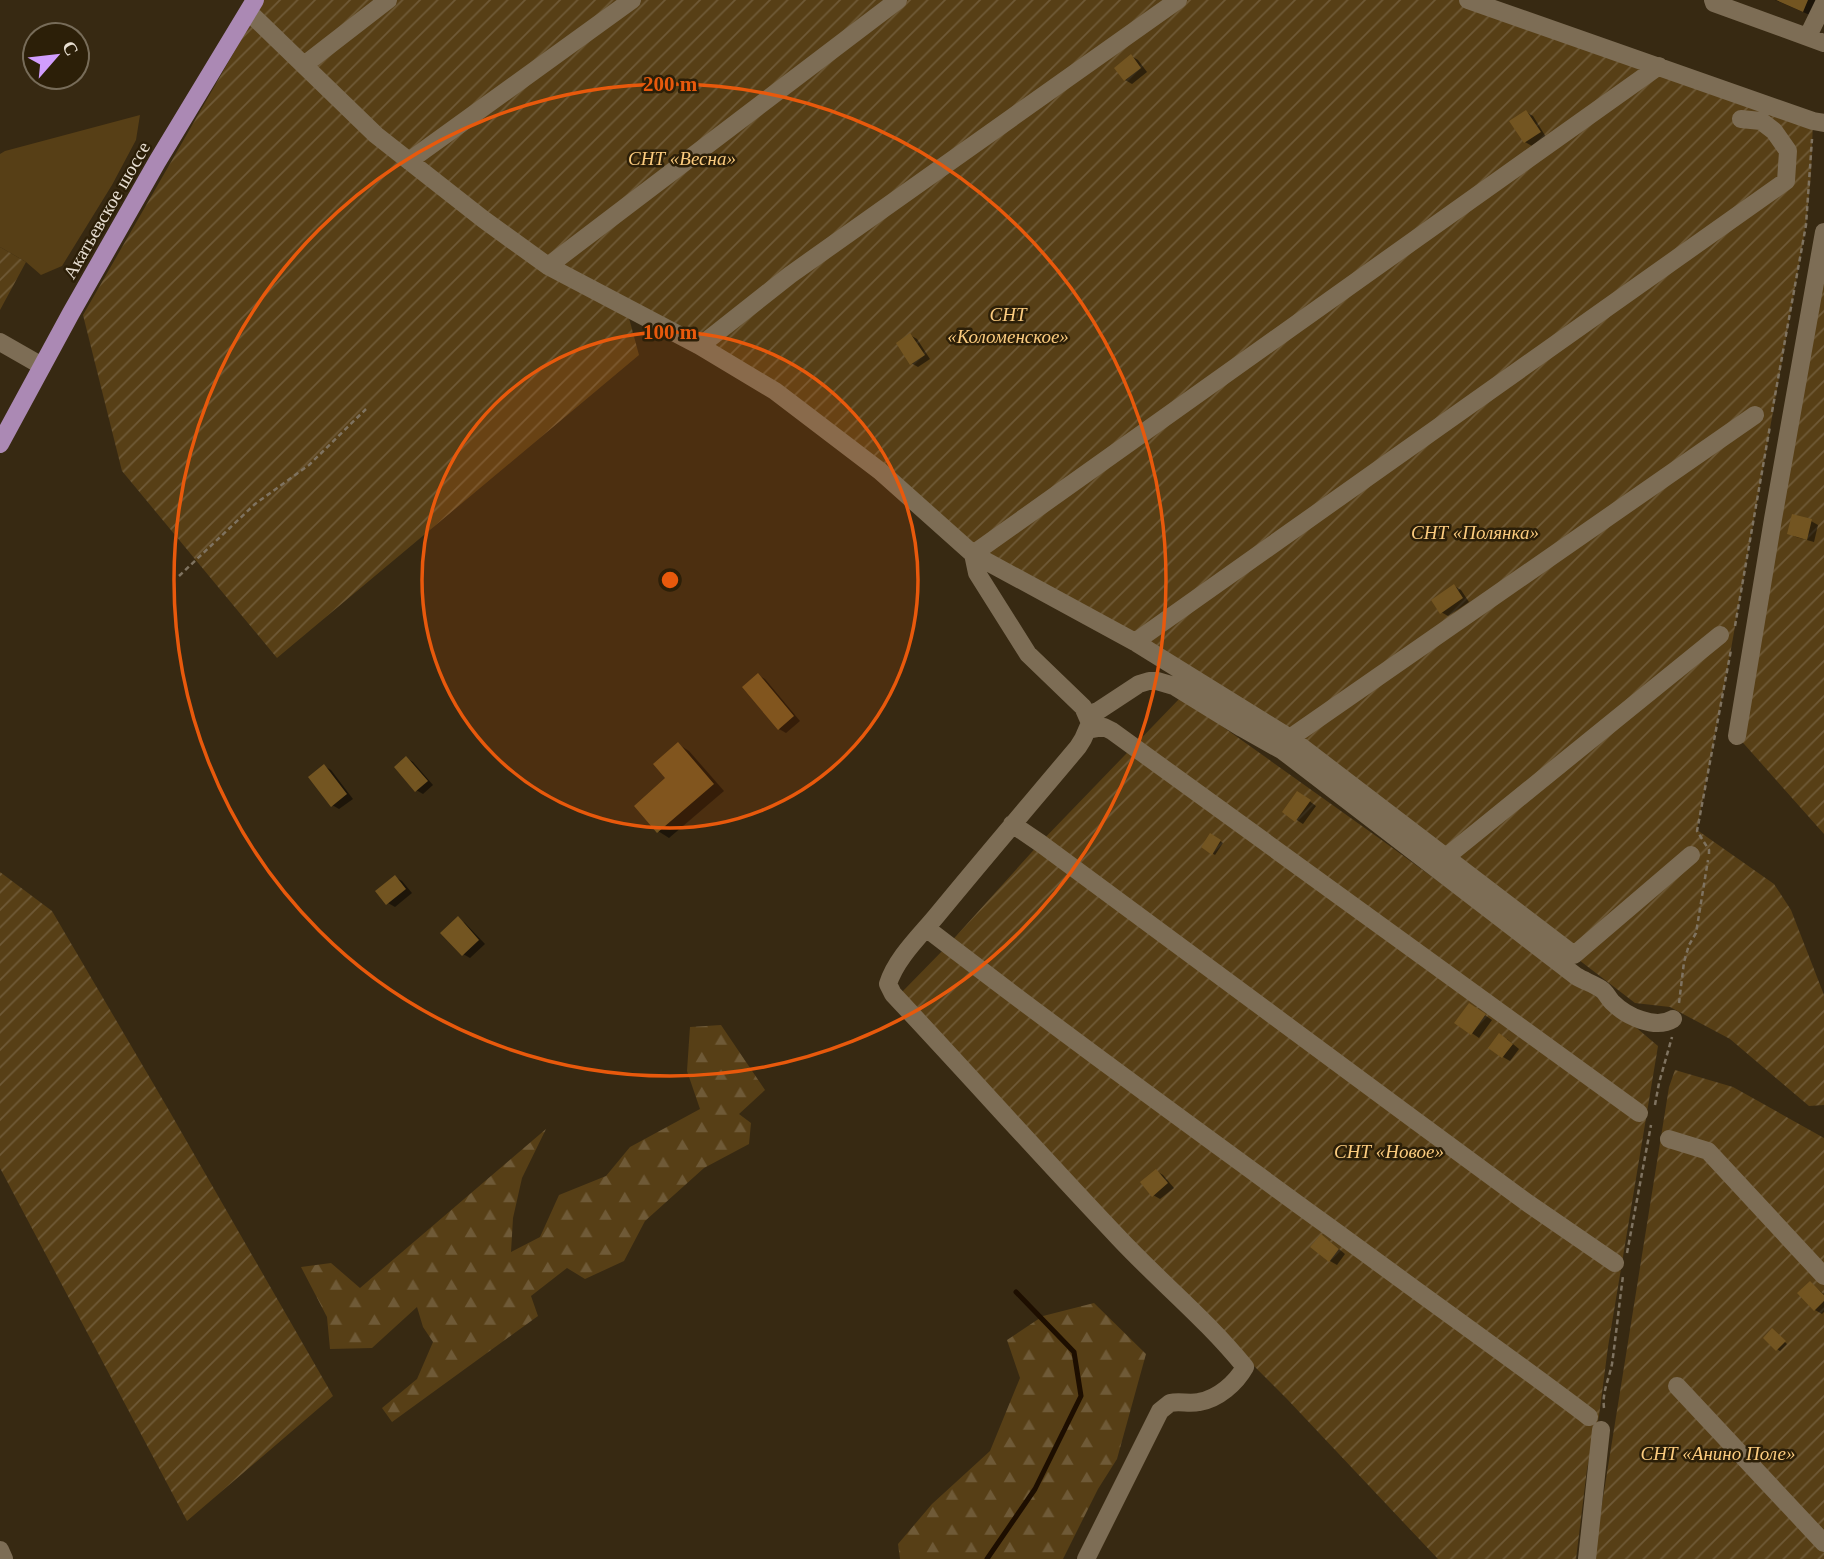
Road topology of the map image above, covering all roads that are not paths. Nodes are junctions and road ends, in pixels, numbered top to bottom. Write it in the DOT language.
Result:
graph roads {
  1 [pos="388,0"];
  2 [pos="632,0"];
  3 [pos="898,0"];
  4 [pos="1178,0"];
  5 [pos="1468,0"];
  6 [pos="1713,0"];
  7 [pos="1824,4"];
  8 [pos="254,9"];
  9 [pos="1816,40"];
  10 [pos="304,65"];
  11 [pos="1659,66"];
  12 [pos="1741,119"];
  13 [pos="1818,122"];
  14 [pos="410,161"];
  15 [pos="1824,232"];
  16 [pos="548,266"];
  17 [pos="0,342"];
  18 [pos="700,346"];
  19 [pos="42,366"];
  20 [pos="1755,415"];
  21 [pos="0,444"];
  22 [pos="973,554"];
  23 [pos="1729,633"];
  24 [pos="1135,642"];
  25 [pos="1087,723"];
  26 [pos="1737,736"];
  27 [pos="1290,738"];
  28 [pos="1013,824"];
  29 [pos="1691,855"];
  30 [pos="1446,857"];
  31 [pos="926,928"];
  32 [pos="1673,1019"];
  33 [pos="1648,1114"];
  34 [pos="1670,1139"];
  35 [pos="1622,1260"];
  36 [pos="1824,1276"];
  37 [pos="1677,1386"];
  38 [pos="1824,1543"];
  39 [pos="0,1550"];
  40 [pos="4,1559"];
  41 [pos="1086,1559"];
  42 [pos="1587,1559"];
  1 -- 10 [label="street"];
  2 -- 14 [label="street"];
  3 -- 16 [label="street"];
  4 -- 18 [label="street"];
  5 -- 11 [label="street"];
  6 -- 9 [label="street"];
  7 -- 9 [label="street"];
  8 -- 10 [label="street"];
  8 -- 19 [label="main road, Акатьевское шоссе"];
  10 -- 14 [label="street"];
  11 -- 13 [label="street"];
  11 -- 22 [label="street"];
  12 -- 24 [label="street"];
  14 -- 16 [label="street"];
  15 -- 26 [label="street"];
  16 -- 18 [label="street"];
  17 -- 19 [label="street"];
  18 -- 22 [label="street"];
  19 -- 21 [label="main road, Акатьевское шоссе"];
  20 -- 27 [label="street"];
  22 -- 24 [label="street"];
  22 -- 25 [label="street"];
  23 -- 30 [label="street"];
  24 -- 27 [label="street"];
  25 -- 28 [label="street"];
  25 -- 32 [label="street"];
  25 -- 33 [label="street"];
  27 -- 30 [label="street"];
  28 -- 31 [label="street"];
  28 -- 35 [label="street"];
  29 -- 30 [label="street"];
  31 -- 41 [label="street"];
  31 -- 42 [label="street"];
  34 -- 36 [label="street"];
  37 -- 38 [label="street"];
  39 -- 40 [label="street"];
}
